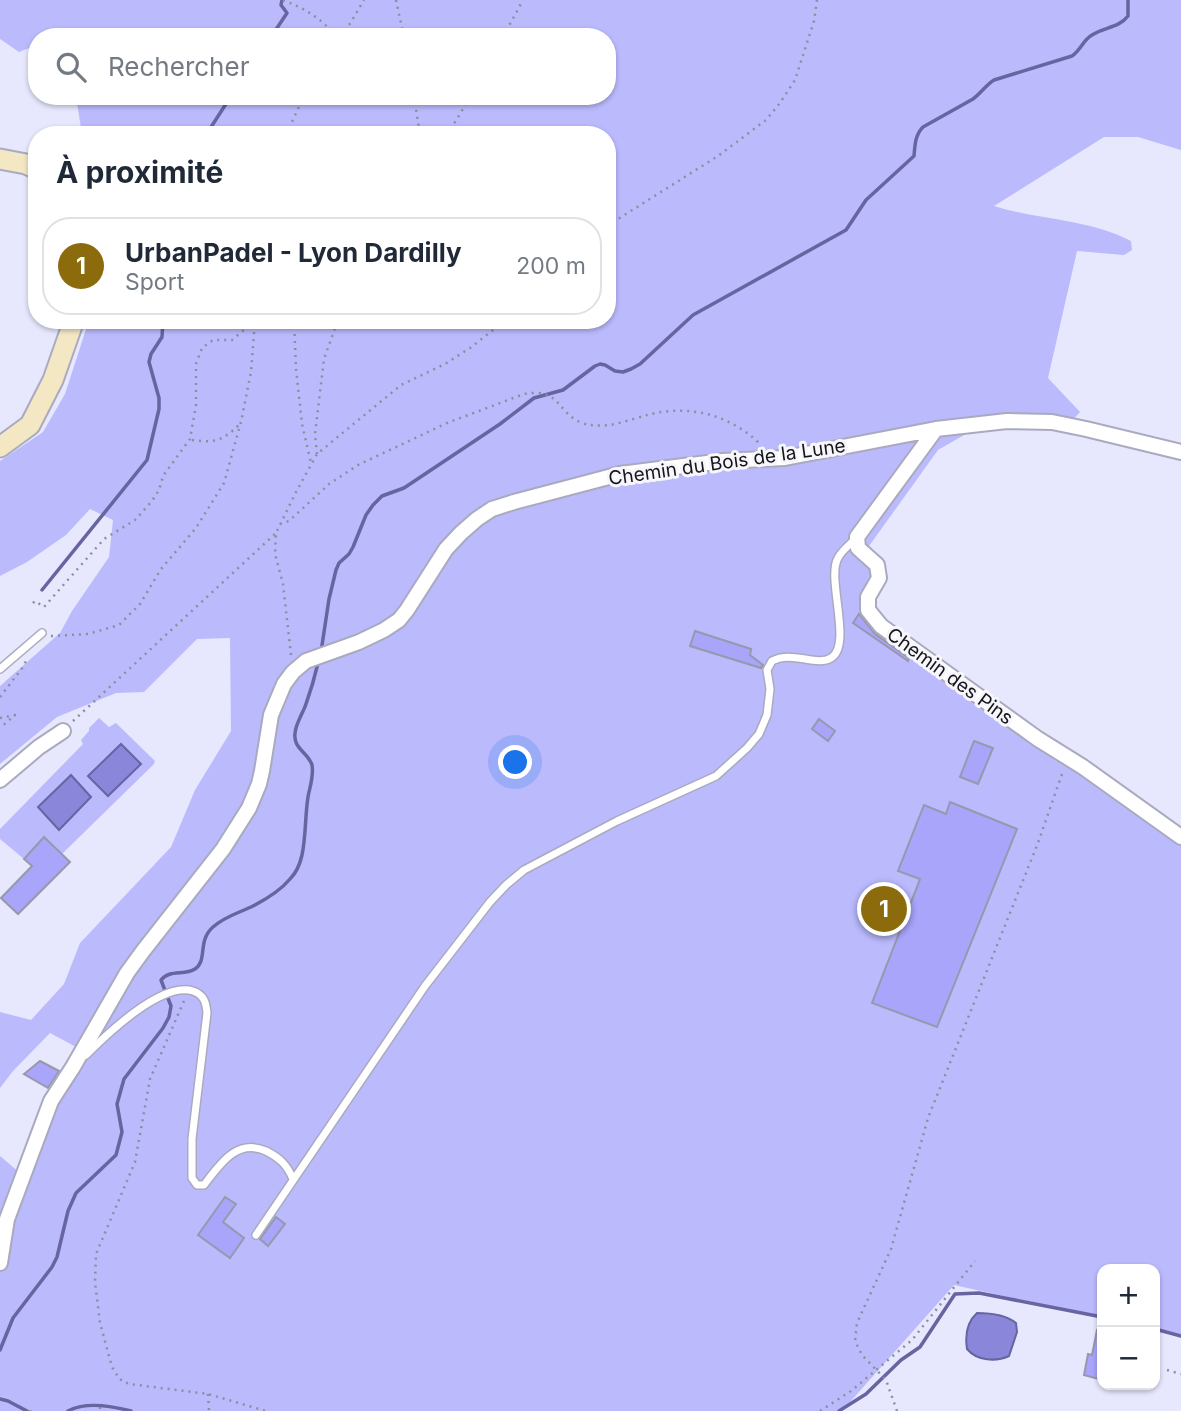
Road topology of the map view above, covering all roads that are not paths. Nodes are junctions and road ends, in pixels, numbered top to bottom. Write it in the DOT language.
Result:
graph roads {
  1 [pos="0,159"];
  2 [pos="28,165"];
  3 [pos="71,329"];
  4 [pos="936,429"];
  5 [pos="0,447"];
  6 [pos="1181,452"];
  7 [pos="857,537"];
  8 [pos="41,634"];
  9 [pos="0,669"];
  10 [pos="63,731"];
  11 [pos="0,780"];
  12 [pos="1181,837"];
  13 [pos="73,1067"];
  14 [pos="293,1179"];
  15 [pos="4,1224"];
  16 [pos="256,1235"];
  17 [pos="0,1263"];
  1 -- 2 [label="street"];
  3 -- 5 [label="street"];
  4 -- 6 [label="street, Chemin du Bois de la Lune"];
  4 -- 7 [label="street"];
  4 -- 13 [label="street, Chemin du Bois de la Lune"];
  7 -- 12 [label="street, Chemin des Pins"];
  7 -- 14 [label="lane"];
  8 -- 9 [label="lane"];
  10 -- 11 [label="street"];
  13 -- 14 [label="lane"];
  13 -- 15 [label="street"];
  14 -- 16 [label="lane"];
  15 -- 17 [label="street"];
}
